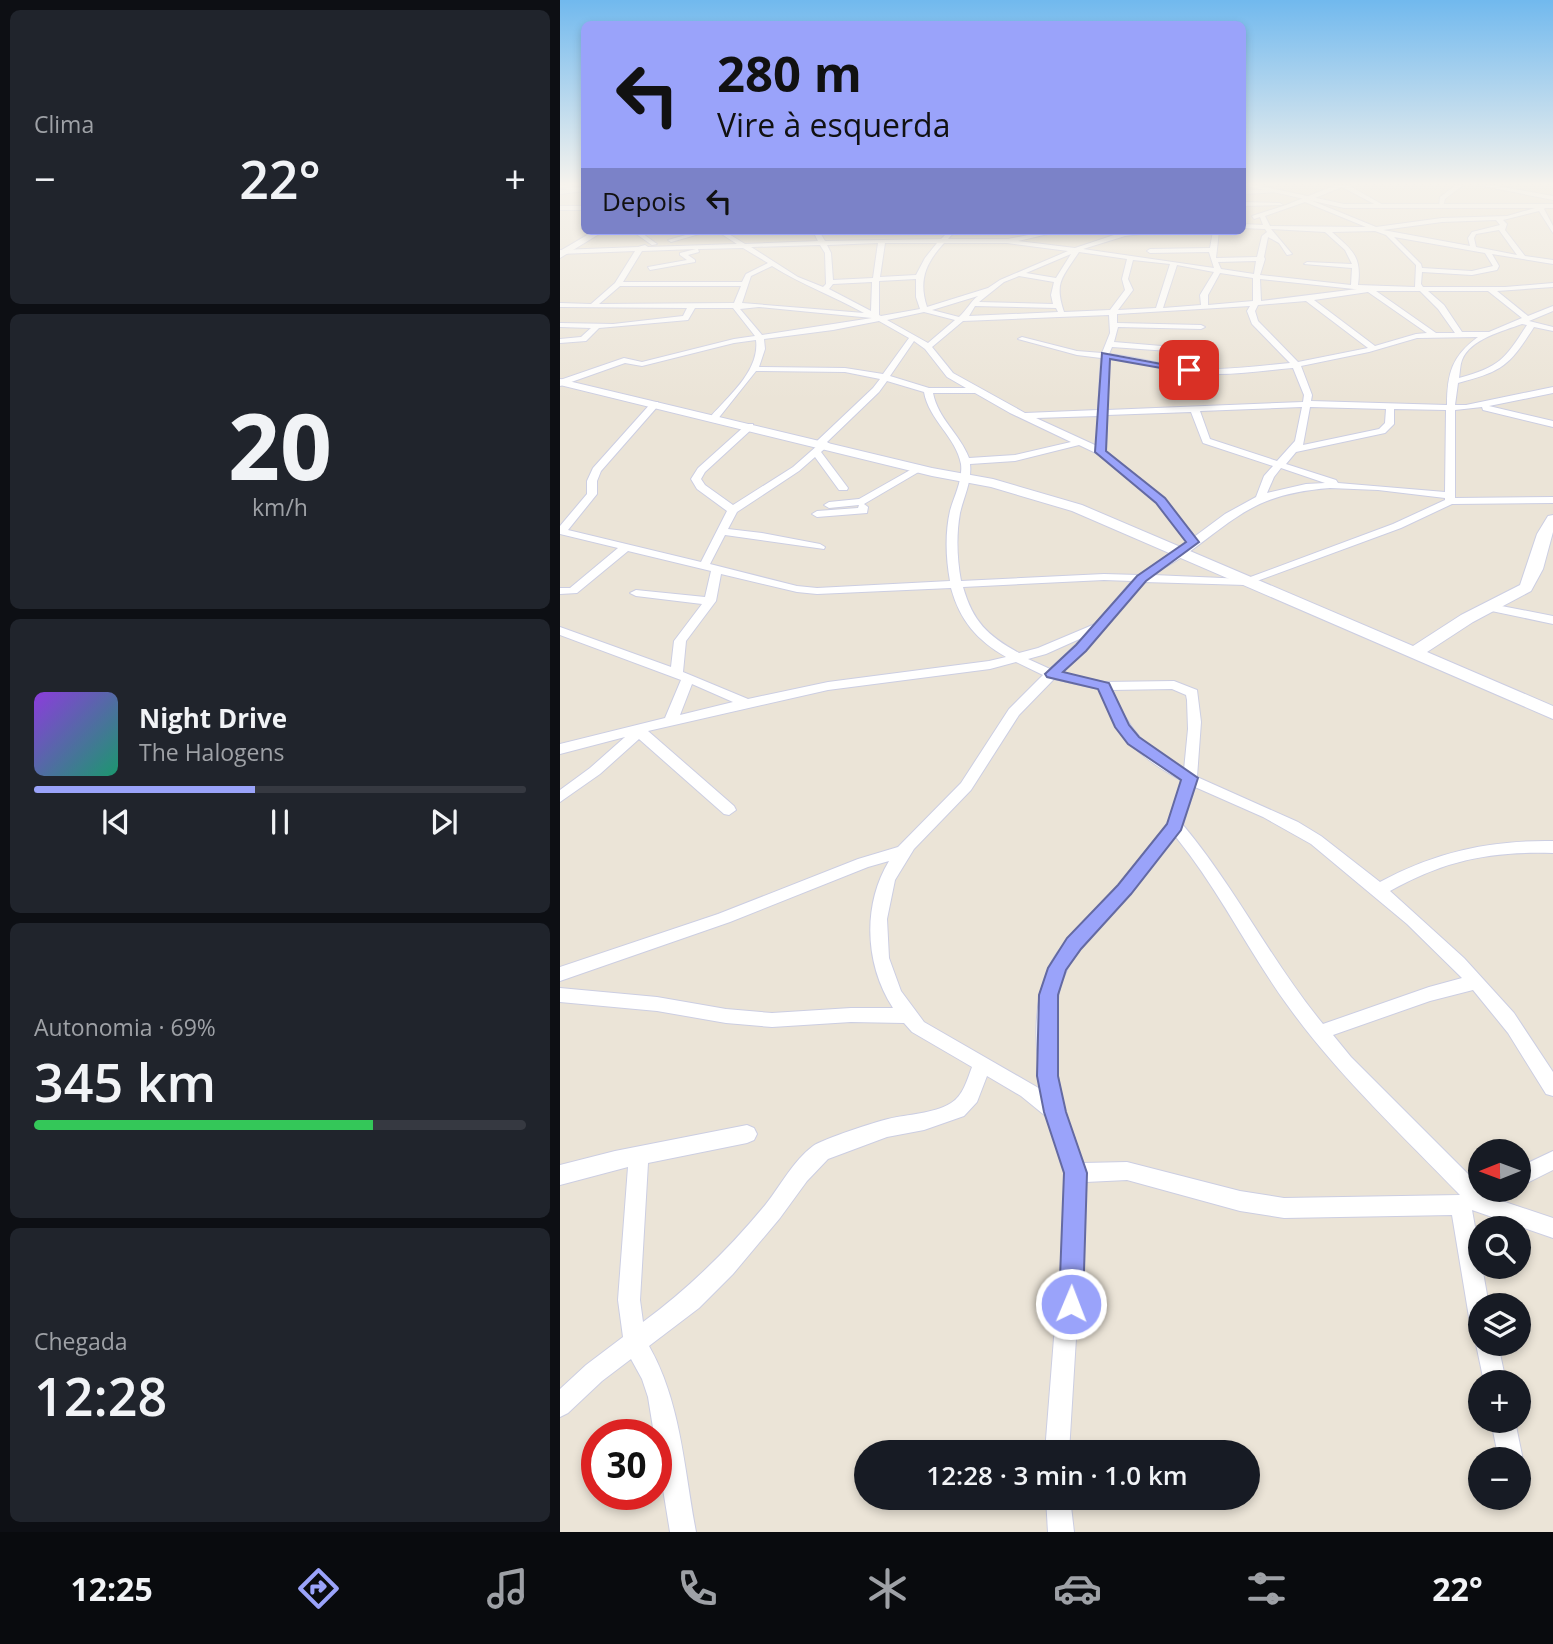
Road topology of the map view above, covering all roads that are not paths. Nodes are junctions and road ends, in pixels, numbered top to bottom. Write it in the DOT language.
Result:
graph roads {
  1 [pos="635,256"];
  2 [pos="686,256"];
  3 [pos="761,256"];
  4 [pos="828,256"];
  5 [pos="881,256"];
  6 [pos="929,256"];
  7 [pos="1060,256"];
  8 [pos="1070,256"];
  9 [pos="1115,256"];
  10 [pos="1150,256"];
  11 [pos="1213,256"];
  12 [pos="1352,256"];
  13 [pos="1410,256"];
  14 [pos="1490,256"];
  15 [pos="1514,256"];
  16 [pos="1130,258"];
  17 [pos="1522,258"];
  18 [pos="1262,259"];
  19 [pos="1146,260"];
  20 [pos="1214,260"];
  21 [pos="1553,262"];
  22 [pos="1174,263"];
  23 [pos="772,264"];
  24 [pos="1307,264"];
  25 [pos="1356,266"];
  26 [pos="650,268"];
  27 [pos="1218,270"];
  28 [pos="1418,270"];
  29 [pos="1015,273"];
  30 [pos="1449,273"];
  31 [pos="918,277"];
  32 [pos="1256,277"];
  33 [pos="876,278"];
  34 [pos="1058,280"];
  35 [pos="831,282"];
  36 [pos="618,284"];
  37 [pos="743,284"];
  38 [pos="1354,287"];
  39 [pos="1551,287"];
  40 [pos="990,289"];
  41 [pos="1420,289"];
  42 [pos="1457,289"];
  43 [pos="1490,289"];
  44 [pos="824,290"];
  45 [pos="1372,290"];
  46 [pos="1308,299"];
  47 [pos="972,304"];
  48 [pos="1255,304"];
  49 [pos="560,305"];
  50 [pos="592,306"];
  51 [pos="739,306"];
  52 [pos="1057,306"];
  53 [pos="692,307"];
  54 [pos="1205,307"];
  55 [pos="1553,308"];
  56 [pos="924,310"];
  57 [pos="1159,310"];
  58 [pos="1113,311"];
  59 [pos="1064,314"];
  60 [pos="877,317"];
  61 [pos="958,319"];
  62 [pos="1526,321"];
  63 [pos="1114,324"];
  64 [pos="560,325"];
  65 [pos="597,326"];
  66 [pos="1201,327"];
  67 [pos="1553,329"];
  68 [pos="1459,334"];
  69 [pos="1490,334"];
  70 [pos="1434,335"];
  71 [pos="913,337"];
  72 [pos="760,338"];
  73 [pos="1022,339"];
  74 [pos="560,341"];
  75 [pos="1110,344"];
  76 [pos="928,347"];
  77 [pos="1373,348"];
  78 [pos="1197,351"];
  79 [pos="1105,355"];
  80 [pos="1296,365"];
  81 [pos="755,369"];
  82 [pos="884,377"];
  83 [pos="1455,381"];
  84 [pos="561,382"];
  85 [pos="977,390"];
  86 [pos="1553,390"];
  87 [pos="928,391"];
  88 [pos="655,404"];
  89 [pos="1308,404"];
  90 [pos="1390,407"];
  91 [pos="1482,407"];
  92 [pos="1453,408"];
  93 [pos="1195,409"];
  94 [pos="1102,413"];
  95 [pos="1025,416"];
  96 [pos="715,418"];
  97 [pos="1553,424"];
  98 [pos="750,426"];
  99 [pos="1081,442"];
  100 [pos="820,447"];
  101 [pos="1295,449"];
  102 [pos="1101,452"];
  103 [pos="965,461"];
  104 [pos="1277,466"];
  105 [pos="919,468"];
  106 [pos="964,478"];
  107 [pos="1353,486"];
  108 [pos="844,488"];
  109 [pos="1450,498"];
  110 [pos="1261,499"];
  111 [pos="1553,500"];
  112 [pos="861,502"];
  113 [pos="829,505"];
  114 [pos="733,510"];
  115 [pos="817,514"];
  116 [pos="1553,519"];
  117 [pos="561,531"];
  118 [pos="722,532"];
  119 [pos="1193,542"];
  120 [pos="626,546"];
  121 [pos="820,547"];
  122 [pos="1180,553"];
  123 [pos="711,567"];
  124 [pos="1142,578"];
  125 [pos="1247,582"];
  126 [pos="956,584"];
  127 [pos="560,591"];
  128 [pos="636,593"];
  129 [pos="710,601"];
  130 [pos="1486,607"];
  131 [pos="1553,620"];
  132 [pos="1100,625"];
  133 [pos="560,631"];
  134 [pos="1416,652"];
  135 [pos="1020,658"];
  136 [pos="682,674"];
  137 [pos="1052,674"];
  138 [pos="1104,686"];
  139 [pos="745,703"];
  140 [pos="1553,713"];
  141 [pos="671,721"];
  142 [pos="642,730"];
  143 [pos="560,749"];
  144 [pos="1190,778"];
  145 [pos="565,794"];
  146 [pos="560,810"];
  147 [pos="729,810"];
  148 [pos="1175,826"];
  149 [pos="1553,847"];
  150 [pos="901,852"];
  151 [pos="1378,890"];
  152 [pos="560,974"];
  153 [pos="1476,982"];
  154 [pos="560,995"];
  155 [pos="906,1016"];
  156 [pos="1318,1033"];
  157 [pos="982,1065"];
  158 [pos="1553,1088"];
  159 [pos="1055,1112"];
  160 [pos="747,1134"];
  161 [pos="639,1156"];
  162 [pos="1553,1160"];
  163 [pos="1531,1171"];
  164 [pos="1076,1173"];
  165 [pos="560,1175"];
  166 [pos="1468,1189"];
  167 [pos="1468,1198"];
  168 [pos="1477,1202"];
  169 [pos="1482,1202"];
  170 [pos="1553,1228"];
  171 [pos="1479,1293"];
  172 [pos="635,1344"];
  173 [pos="560,1405"];
  174 [pos="1058,1440"];
  175 [pos="1059,1510"];
  176 [pos="683,1532"];
  177 [pos="1061,1532"];
  1 -- 36 [label="street"];
  2 -- 26 [label="street"];
  3 -- 23 [label="street"];
  4 -- 35 [label="street"];
  5 -- 33 [label="street"];
  6 -- 31 [label="street"];
  7 -- 29 [label="street"];
  8 -- 34 [label="street"];
  9 -- 16 [label="street"];
  10 -- 19 [label="street"];
  11 -- 20 [label="street"];
  12 -- 25 [label="street"];
  13 -- 28 [label="street"];
  14 -- 30 [label="street"];
  15 -- 17 [label="street"];
  16 -- 19 [label="street"];
  16 -- 58 [label="street"];
  17 -- 21 [label="street"];
  18 -- 20 [label="street"];
  18 -- 32 [label="street"];
  19 -- 22 [label="street"];
  20 -- 27 [label="street"];
  22 -- 27 [label="street"];
  22 -- 57 [label="street"];
  23 -- 37 [label="street"];
  23 -- 44 [label="street"];
  24 -- 25 [label="street"];
  25 -- 38 [label="street"];
  27 -- 32 [label="street"];
  27 -- 54 [label="street"];
  28 -- 30 [label="street"];
  28 -- 41 [label="street"];
  29 -- 34 [label="street"];
  29 -- 40 [label="street"];
  30 -- 42 [label="street"];
  31 -- 33 [label="street"];
  31 -- 56 [label="street"];
  32 -- 38 [label="street"];
  32 -- 48 [label="street"];
  33 -- 35 [label="street"];
  33 -- 60 [label="street"];
  34 -- 52 [label="street"];
  35 -- 44 [label="street"];
  36 -- 37 [label="street"];
  36 -- 50 [label="street"];
  37 -- 51 [label="street"];
  38 -- 45 [label="street"];
  39 -- 43 [label="street"];
  40 -- 47 [label="street"];
  40 -- 56 [label="street"];
  41 -- 42 [label="street"];
  41 -- 45 [label="street"];
  41 -- 68 [label="street"];
  42 -- 43 [label="street"];
  43 -- 62 [label="street"];
  44 -- 60 [label="street"];
  45 -- 46 [label="street"];
  45 -- 70 [label="street"];
  46 -- 48 [label="street"];
  46 -- 77 [label="street"];
  47 -- 52 [label="street"];
  47 -- 61 [label="street"];
  48 -- 54 [label="street"];
  48 -- 80 [label="street"];
  49 -- 50 [label="street"];
  50 -- 53 [label="street"];
  51 -- 53 [label="street"];
  51 -- 60 [label="street"];
  51 -- 72 [label="street"];
  52 -- 59 [label="street"];
  53 -- 65 [label="street"];
  54 -- 57 [label="street"];
  55 -- 62 [label="street"];
  56 -- 60 [label="street"];
  56 -- 61 [label="street"];
  57 -- 58 [label="street"];
  58 -- 59 [label="street"];
  58 -- 63 [label="street"];
  59 -- 61 [label="street"];
  60 -- 71 [label="street"];
  60 -- 72 [label="street"];
  61 -- 76 [label="street"];
  62 -- 67 [label="street"];
  62 -- 69 [label="street"];
  62 -- 83 [label="street"];
  63 -- 66 [label="street"];
  63 -- 75 [label="street"];
  64 -- 65 [label="street"];
  65 -- 74 [label="street"];
  68 -- 69 [label="street"];
  68 -- 70 [label="street"];
  69 -- 83 [label="street"];
  70 -- 77 [label="street"];
  71 -- 76 [label="street"];
  71 -- 82 [label="street"];
  72 -- 81 [label="street"];
  72 -- 84 [label="street"];
  73 -- 79 [label="street"];
  75 -- 78 [label="street"];
  75 -- 79 [label="street"];
  76 -- 85 [label="street"];
  77 -- 80 [label="street"];
  79 -- 80 [label="street"];
  79 -- 94 [label="street"];
  80 -- 89 [label="street"];
  81 -- 82 [label="street"];
  81 -- 96 [label="street"];
  82 -- 87 [label="street"];
  82 -- 100 [label="street"];
  83 -- 92 [label="street"];
  84 -- 88 [label="street"];
  85 -- 87 [label="street"];
  85 -- 95 [label="street"];
  86 -- 91 [label="street"];
  87 -- 103 [label="street"];
  88 -- 96 [label="street"];
  88 -- 117 [label="street"];
  89 -- 90 [label="street"];
  89 -- 93 [label="street"];
  89 -- 101 [label="street"];
  90 -- 92 [label="street"];
  90 -- 101 [label="street"];
  91 -- 92 [label="street"];
  91 -- 97 [label="street"];
  92 -- 109 [label="street"];
  93 -- 94 [label="street"];
  93 -- 104 [label="street"];
  94 -- 95 [label="street"];
  94 -- 102 [label="street"];
  95 -- 99 [label="street"];
  96 -- 98 [label="street"];
  98 -- 100 [label="street"];
  98 -- 114 [label="street"];
  99 -- 102 [label="street"];
  99 -- 103 [label="street"];
  100 -- 105 [label="street"];
  100 -- 108 [label="street"];
  100 -- 114 [label="street"];
  101 -- 104 [label="street"];
  102 -- 119 [label="street"];
  103 -- 106 [label="street"];
  104 -- 107 [label="street"];
  104 -- 110 [label="street"];
  105 -- 106 [label="street"];
  105 -- 112 [label="street"];
  106 -- 122 [label="street"];
  106 -- 126 [label="street"];
  107 -- 109 [label="street"];
  107 -- 110 [label="street"];
  109 -- 111 [label="street"];
  109 -- 125 [label="street"];
  110 -- 119 [label="street"];
  112 -- 113 [label="street"];
  112 -- 115 [label="street"];
  114 -- 118 [label="street"];
  116 -- 130 [label="street"];
  117 -- 120 [label="street"];
  118 -- 121 [label="street"];
  118 -- 123 [label="street"];
  119 -- 122 [label="street"];
  120 -- 123 [label="street"];
  120 -- 127 [label="street"];
  122 -- 124 [label="street"];
  122 -- 125 [label="street"];
  123 -- 126 [label="street"];
  123 -- 129 [label="street"];
  124 -- 125 [label="street"];
  124 -- 126 [label="street"];
  124 -- 132 [label="street"];
  125 -- 134 [label="street"];
  126 -- 135 [label="street"];
  128 -- 129 [label="street"];
  129 -- 136 [label="street"];
  130 -- 131 [label="street"];
  130 -- 134 [label="street"];
  132 -- 135 [label="street"];
  132 -- 137 [label="street"];
  133 -- 136 [label="street"];
  134 -- 140 [label="street"];
  135 -- 137 [label="street"];
  135 -- 139 [label="street"];
  136 -- 139 [label="street"];
  136 -- 141 [label="street"];
  137 -- 138 [label="street"];
  137 -- 150 [label="street"];
  138 -- 144 [label="street"];
  138 -- 144 [label="street"];
  139 -- 141 [label="street"];
  141 -- 142 [label="street"];
  142 -- 143 [label="street"];
  142 -- 145 [label="street"];
  142 -- 147 [label="street"];
  144 -- 148 [label="street"];
  144 -- 151 [label="street"];
  145 -- 146 [label="street"];
  148 -- 156 [label="street"];
  148 -- 159 [label="street"];
  149 -- 151 [label="street"];
  150 -- 152 [label="street"];
  150 -- 155 [label="street"];
  151 -- 153 [label="street"];
  153 -- 156 [label="street"];
  153 -- 158 [label="street"];
  154 -- 155 [label="street"];
  155 -- 157 [label="street"];
  156 -- 166 [label="street"];
  157 -- 159 [label="street"];
  157 -- 172 [label="street"];
  159 -- 164 [label="street"];
  160 -- 161 [label="street"];
  161 -- 165 [label="street"];
  161 -- 172 [label="street"];
  162 -- 163 [label="street"];
  164 -- 167 [label="street"];
  164 -- 174 [label="street"];
  168 -- 171 [label="street"];
  169 -- 170 [label="street"];
  172 -- 173 [label="street"];
  172 -- 176 [label="street"];
  175 -- 177 [label="street"];
}
